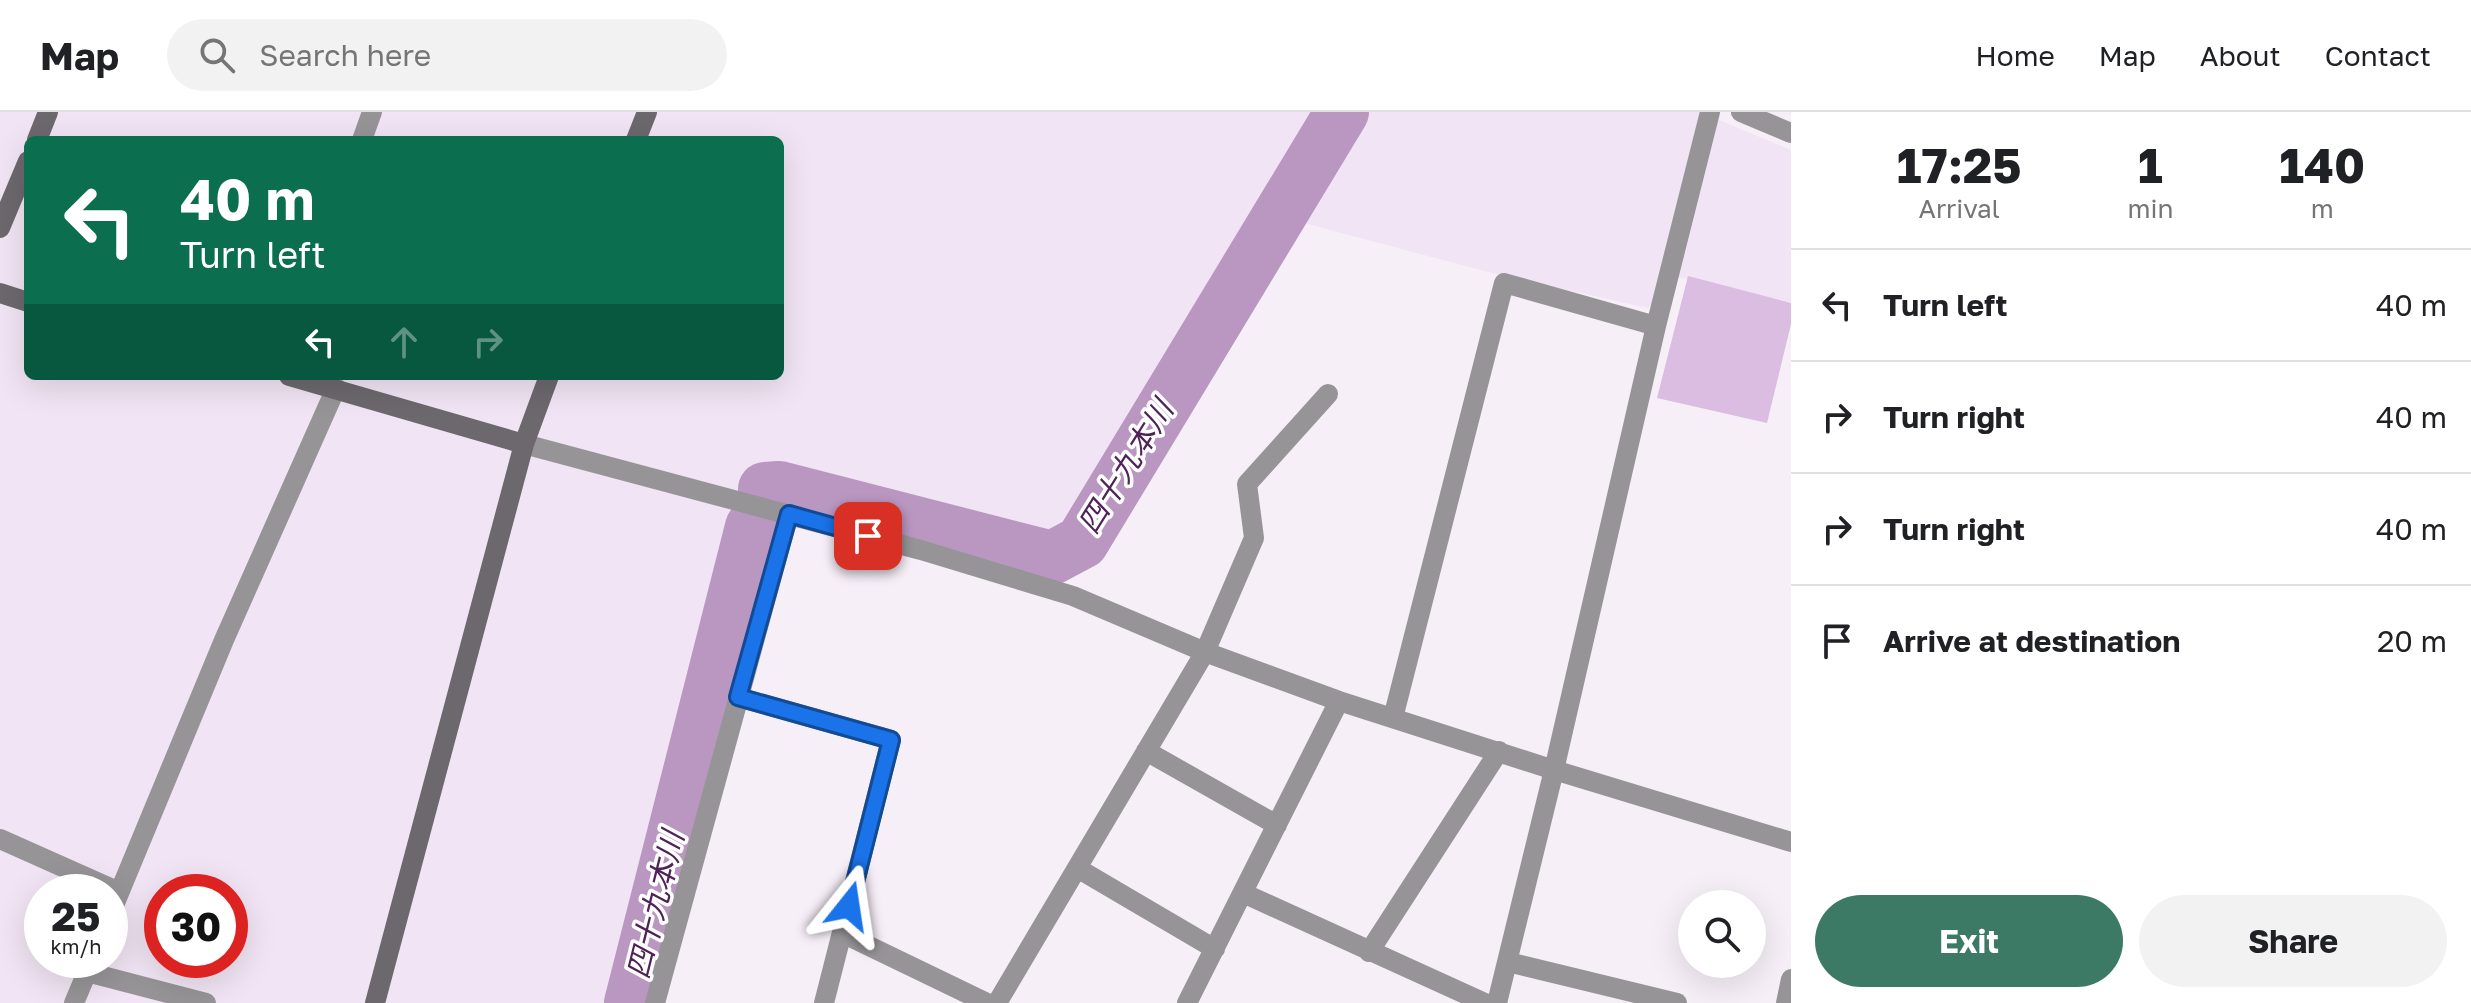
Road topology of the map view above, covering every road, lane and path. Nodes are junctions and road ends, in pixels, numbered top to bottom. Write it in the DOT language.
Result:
graph roads {
  1 [pos="48,112"];
  2 [pos="372,112"];
  3 [pos="647,112"];
  4 [pos="1710,112"];
  5 [pos="1741,112"];
  6 [pos="1791,133"];
  7 [pos="39,136"];
  8 [pos="363,136"];
  9 [pos="638,136"];
  10 [pos="24,171"];
  11 [pos="0,228"];
  12 [pos="0,293"];
  13 [pos="24,301"];
  14 [pos="1656,326"];
  15 [pos="305,380"];
  16 [pos="548,380"];
  17 [pos="336,388"];
  18 [pos="1328,394"];
  19 [pos="524,444"];
  20 [pos="789,514"];
  21 [pos="1205,652"];
  22 [pos="738,697"];
  23 [pos="1339,701"];
  24 [pos="1393,718"];
  25 [pos="1146,751"];
  26 [pos="1499,751"];
  27 [pos="1554,770"];
  28 [pos="1277,825"];
  29 [pos="0,839"];
  30 [pos="1791,842"];
  31 [pos="1077,868"];
  32 [pos="79,874"];
  33 [pos="126,874"];
  34 [pos="1243,893"];
  35 [pos="842,933"];
  36 [pos="1215,949"];
  37 [pos="1369,952"];
  38 [pos="1508,962"];
  39 [pos="84,978"];
  40 [pos="127,978"];
  41 [pos="1791,979"];
  42 [pos="1637,998"];
  43 [pos="74,1003"];
  44 [pos="206,1003"];
  45 [pos="375,1003"];
  46 [pos="655,1003"];
  47 [pos="824,1003"];
  48 [pos="987,1003"];
  49 [pos="997,1003"];
  50 [pos="1187,1003"];
  51 [pos="1485,1003"];
  52 [pos="1497,1003"];
  53 [pos="1677,1003"];
  54 [pos="1786,1003"];
  1 -- 7 [label="street"];
  2 -- 8 [label="street"];
  3 -- 9 [label="street"];
  4 -- 14 [label="street"];
  5 -- 6 [label="street"];
  10 -- 11 [label="street"];
  12 -- 13 [label="street"];
  14 -- 24 [label="street"];
  14 -- 27 [label="street"];
  15 -- 17 [label="street"];
  16 -- 19 [label="street"];
  17 -- 19 [label="street"];
  17 -- 33 [label="street"];
  18 -- 21 [label="street"];
  19 -- 20 [label="street"];
  19 -- 45 [label="street"];
  20 -- 21 [label="street"];
  20 -- 22 [label="street"];
  21 -- 23 [label="street"];
  21 -- 25 [label="street"];
  22 -- 35 [label="street"];
  22 -- 46 [label="street"];
  23 -- 24 [label="street"];
  23 -- 28 [label="street"];
  24 -- 26 [label="street"];
  25 -- 28 [label="street"];
  25 -- 31 [label="street"];
  26 -- 27 [label="street"];
  26 -- 37 [label="street"];
  27 -- 30 [label="street"];
  27 -- 38 [label="street"];
  28 -- 34 [label="street"];
  29 -- 32 [label="street"];
  31 -- 36 [label="street"];
  31 -- 49 [label="street"];
  34 -- 36 [label="street"];
  34 -- 37 [label="street"];
  35 -- 47 [label="street"];
  35 -- 48 [label="street"];
  36 -- 50 [label="street"];
  37 -- 51 [label="street"];
  38 -- 42 [label="street"];
  38 -- 52 [label="street"];
  39 -- 43 [label="street"];
  40 -- 44 [label="street"];
  41 -- 54 [label="street"];
  42 -- 53 [label="street"];
}
